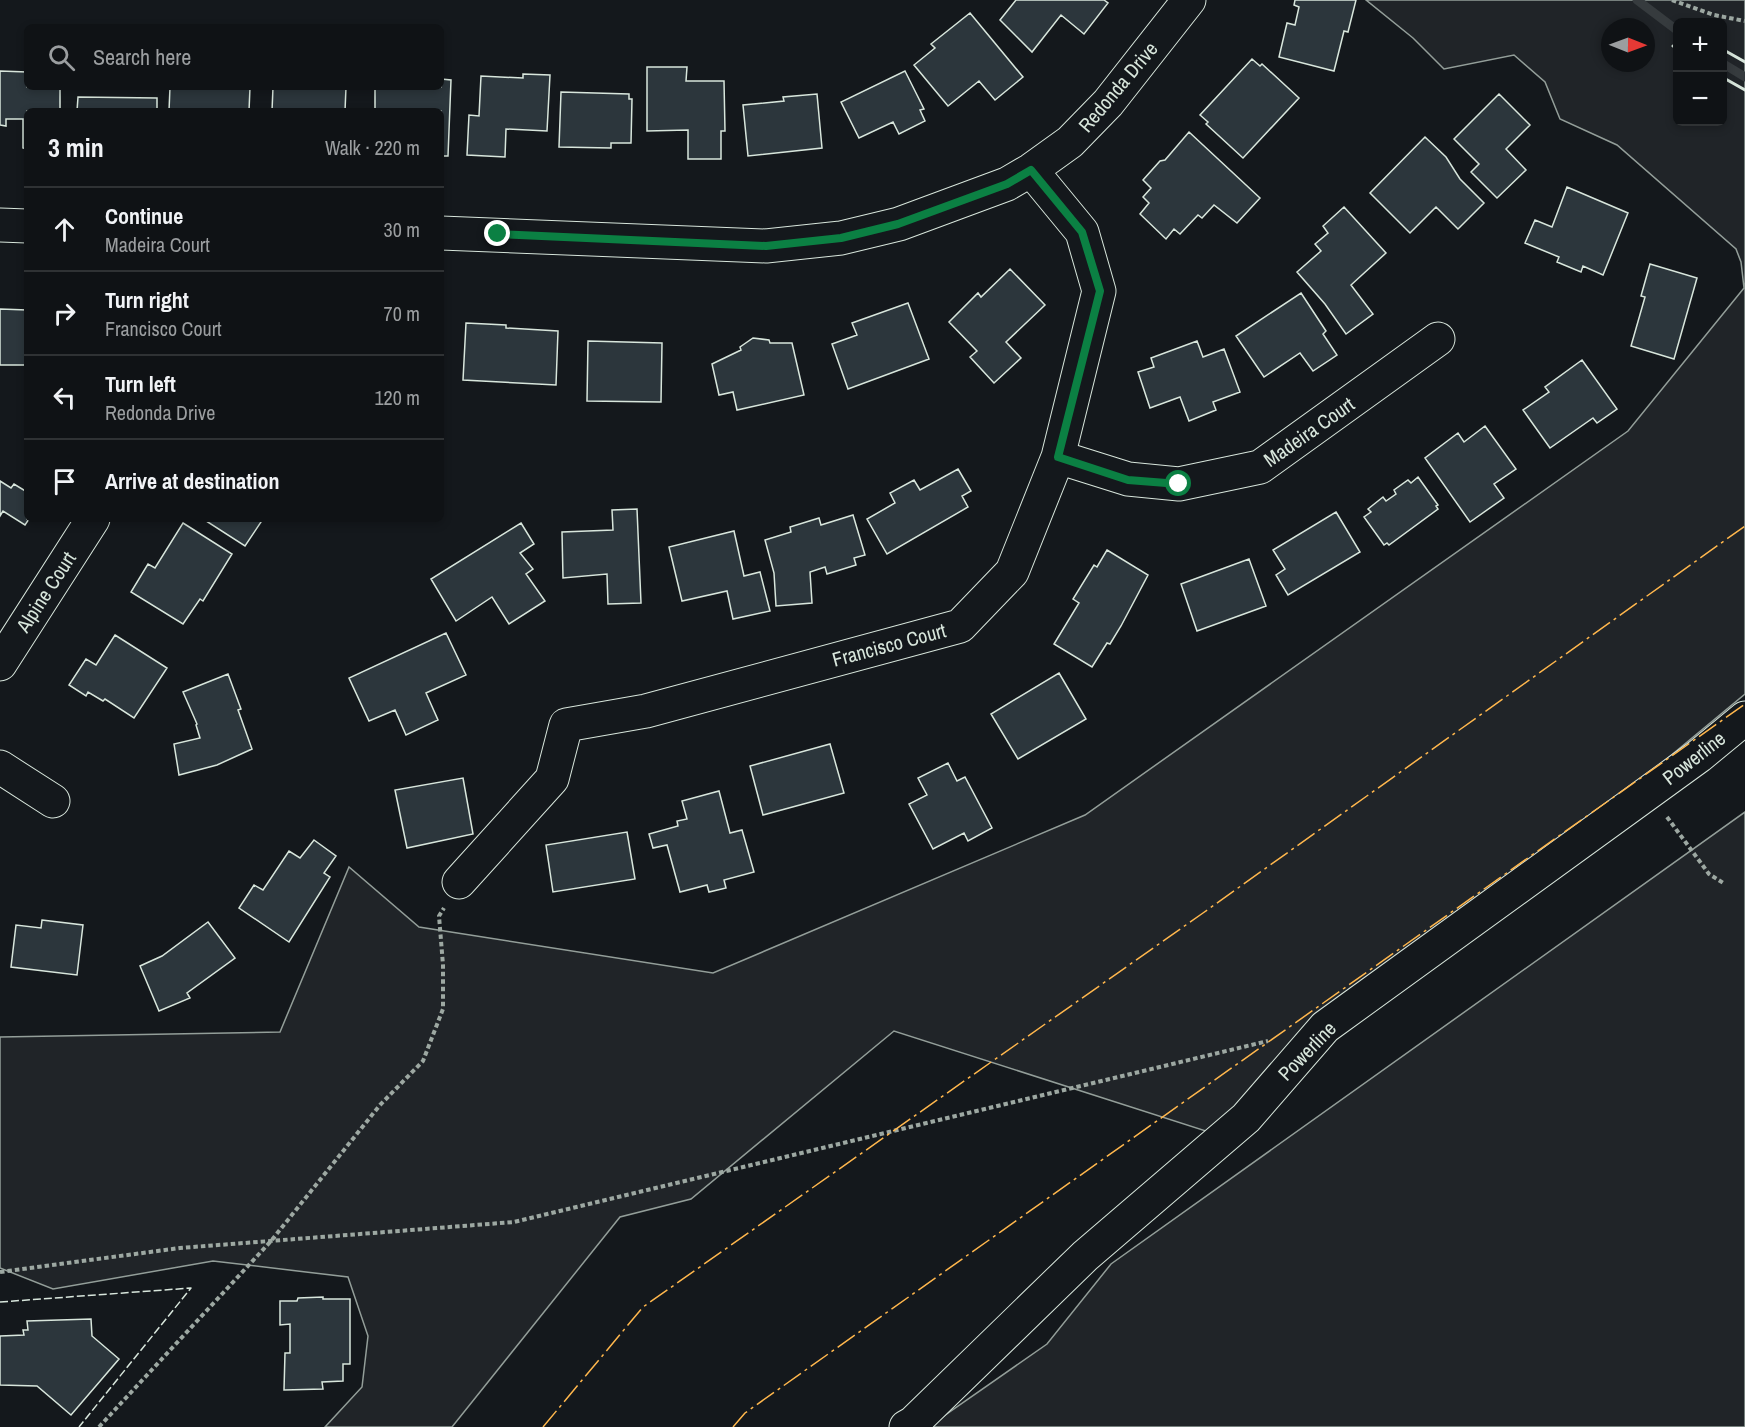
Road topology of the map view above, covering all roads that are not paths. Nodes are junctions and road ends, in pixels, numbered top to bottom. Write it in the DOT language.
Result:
graph roads {
  1 [pos="1189,0"];
  2 [pos="1031,170"];
  3 [pos="0,225"];
  4 [pos="24,226"];
  5 [pos="444,233"];
  6 [pos="1438,339"];
  7 [pos="1058,457"];
  8 [pos="91,522"];
  9 [pos="0,664"];
  10 [pos="1745,718"];
  11 [pos="0,767"];
  12 [pos="53,801"];
  13 [pos="459,882"];
  14 [pos="906,1427"];
  1 -- 2 [label="street, Redonda Drive"];
  2 -- 5 [label="street, Redonda Drive"];
  2 -- 7 [label="street, Francisco Court"];
  3 -- 4 [label="street"];
  6 -- 7 [label="street, Madeira Court"];
  7 -- 13 [label="street, Francisco Court"];
  8 -- 9 [label="street, Alpine Court"];
  10 -- 14 [label="street, Powerline"];
  11 -- 12 [label="street"];
}
